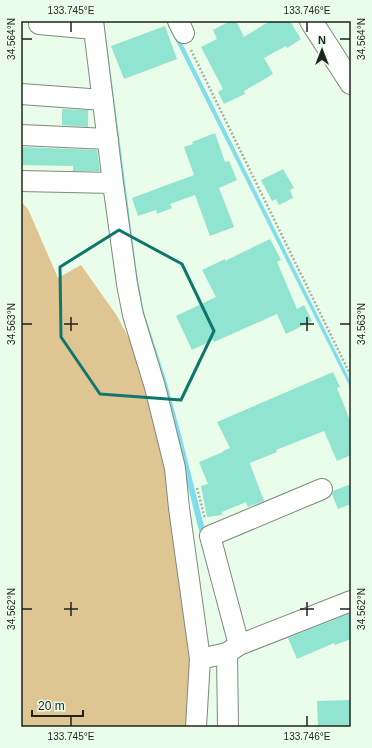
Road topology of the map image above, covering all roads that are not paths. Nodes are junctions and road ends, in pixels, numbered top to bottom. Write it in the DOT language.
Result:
graph roads {
  1 [pos="39,21"];
  2 [pos="311,21"];
  3 [pos="94,25"];
  4 [pos="351,83"];
  5 [pos="21,94"];
  6 [pos="103,100"];
  7 [pos="21,135"];
  8 [pos="108,139"];
  9 [pos="21,181"];
  10 [pos="113,183"];
  11 [pos="322,489"];
  12 [pos="351,601"];
  13 [pos="233,650"];
  14 [pos="200,659"];
  15 [pos="196,727"];
  16 [pos="228,727"];
  1 -- 3 [label="street"];
  2 -- 4 [label="main road"];
  3 -- 6 [label="street"];
  5 -- 6 [label="street"];
  6 -- 8 [label="street"];
  7 -- 8 [label="street"];
  8 -- 10 [label="street"];
  9 -- 10 [label="street"];
  10 -- 14 [label="street"];
  11 -- 13 [label="street"];
  12 -- 13 [label="street"];
  13 -- 14 [label="street"];
  13 -- 16 [label="street"];
  14 -- 15 [label="street"];
}
